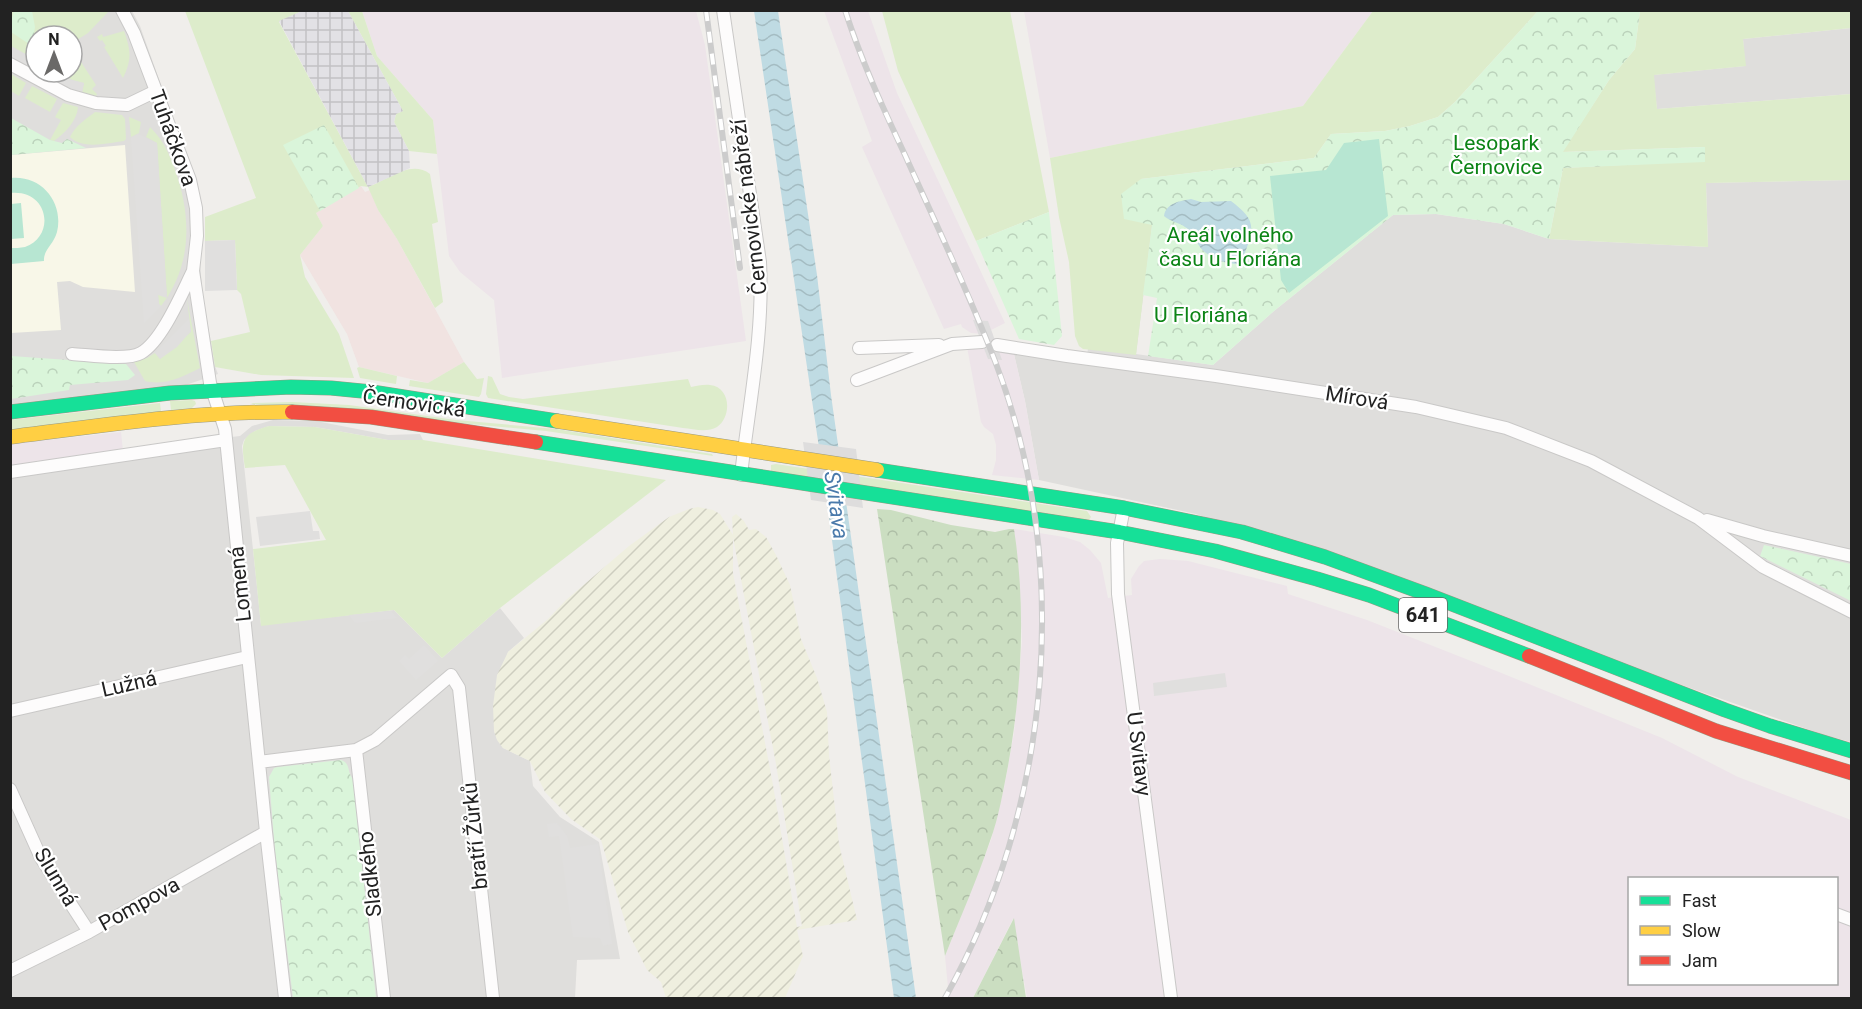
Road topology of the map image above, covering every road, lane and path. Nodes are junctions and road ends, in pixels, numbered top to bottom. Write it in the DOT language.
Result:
graph roads {
  1 [pos="122,10"];
  2 [pos="723,10"];
  3 [pos="10,64"];
  4 [pos="156,91"];
  5 [pos="194,272"];
  6 [pos="982,342"];
  7 [pos="952,344"];
  8 [pos="997,345"];
  9 [pos="859,348"];
  10 [pos="72,354"];
  11 [pos="857,380"];
  12 [pos="213,390"];
  13 [pos="219,411"];
  14 [pos="10,412"];
  15 [pos="10,437"];
  16 [pos="226,440"];
  17 [pos="744,449"];
  18 [pos="10,472"];
  19 [pos="741,475"];
  20 [pos="1124,508"];
  21 [pos="1698,518"];
  22 [pos="1119,532"];
  23 [pos="1851,556"];
  24 [pos="1851,612"];
  25 [pos="247,657"];
  26 [pos="10,711"];
  27 [pos="356,750"];
  28 [pos="1851,751"];
  29 [pos="259,762"];
  30 [pos="1851,773"];
  31 [pos="10,789"];
  32 [pos="266,832"];
  33 [pos="89,932"];
  34 [pos="10,971"];
  35 [pos="285,999"];
  36 [pos="384,999"];
  37 [pos="493,999"];
  38 [pos="1172,999"];
  1 -- 4 [label="street, Tuháčkova"];
  2 -- 17 [label="street, Černovické nábřeží"];
  3 -- 4 [label="street"];
  4 -- 5 [label="street, Tuháčkova"];
  5 -- 10 [label="street, Tuháčkova"];
  5 -- 12 [label="street, Tuháčkova"];
  6 -- 7 [label="street"];
  7 -- 9 [label="street"];
  7 -- 11 [label="street"];
  8 -- 21 [label="street, Mírová"];
  12 -- 13 [label="street, Tuháčkova"];
  12 -- 14 [label="main road, Černovická / 641"];
  12 -- 17 [label="main road, Černovická / 641"];
  13 -- 15 [label="main road, Černovická / 641"];
  13 -- 16 [label="street, Lomená"];
  13 -- 19 [label="main road, Černovická / 641"];
  16 -- 18 [label="street"];
  16 -- 25 [label="street, Lomená"];
  17 -- 19 [label="street, Černovické nábřeží"];
  17 -- 20 [label="main road, Černovická / 641"];
  19 -- 22 [label="main road, Černovická / 641"];
  20 -- 22 [label="street, U Svitavy"];
  20 -- 28 [label="main road, 641"];
  21 -- 23 [label="street"];
  21 -- 24 [label="street"];
  22 -- 30 [label="main road, 641"];
  22 -- 38 [label="street, U Svitavy"];
  25 -- 26 [label="street, Lužná"];
  25 -- 29 [label="street, Lomená"];
  27 -- 29 [label="street"];
  27 -- 36 [label="street, Sladkého"];
  27 -- 37 [label="street, bratří Žůrků"];
  29 -- 32 [label="street, Lomená"];
  31 -- 33 [label="street, Slunná"];
  32 -- 33 [label="street, Pompova"];
  32 -- 35 [label="street, Lomená"];
  33 -- 34 [label="street, Pompova"];
}
